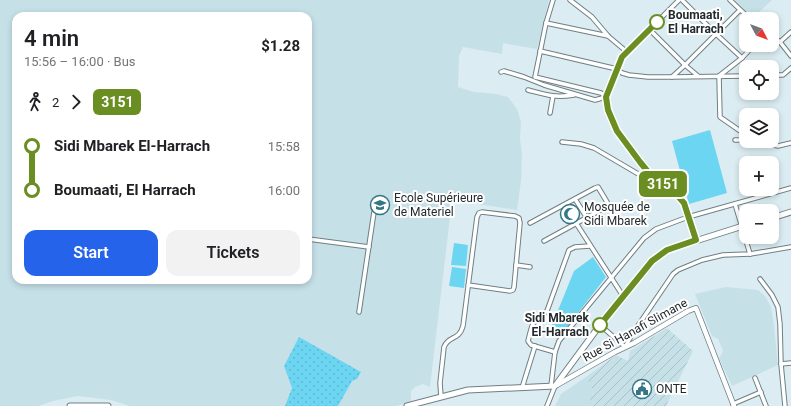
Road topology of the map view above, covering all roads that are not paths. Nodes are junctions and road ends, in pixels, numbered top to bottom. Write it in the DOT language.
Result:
graph roads {
  1 [pos="553,0"];
  2 [pos="570,0"];
  3 [pos="679,0"];
  4 [pos="682,0"];
  5 [pos="730,0"];
  6 [pos="740,10"];
  7 [pos="546,23"];
  8 [pos="649,29"];
  9 [pos="791,32"];
  10 [pos="716,34"];
  11 [pos="608,36"];
  12 [pos="780,42"];
  13 [pos="540,51"];
  14 [pos="627,52"];
  15 [pos="748,52"];
  16 [pos="791,56"];
  17 [pos="742,58"];
  18 [pos="685,65"];
  19 [pos="791,68"];
  20 [pos="617,69"];
  21 [pos="501,72"];
  22 [pos="779,75"];
  23 [pos="698,76"];
  24 [pos="719,76"];
  25 [pos="739,76"];
  26 [pos="672,77"];
  27 [pos="528,90"];
  28 [pos="576,94"];
  29 [pos="553,96"];
  30 [pos="606,97"];
  31 [pos="550,114"];
  32 [pos="739,130"];
  33 [pos="735,140"];
  34 [pos="739,140"];
  35 [pos="562,142"];
  36 [pos="791,143"];
  37 [pos="779,146"];
  38 [pos="659,181"];
  39 [pos="791,189"];
  40 [pos="575,200"];
  41 [pos="735,204"];
  42 [pos="374,212"];
  43 [pos="791,212"];
  44 [pos="739,214"];
  45 [pos="779,216"];
  46 [pos="688,217"];
  47 [pos="587,218"];
  48 [pos="576,223"];
  49 [pos="530,224"];
  50 [pos="739,227"];
  51 [pos="312,240"];
  52 [pos="696,240"];
  53 [pos="544,241"];
  54 [pos="748,244"];
  55 [pos="590,246"];
  56 [pos="369,247"];
  57 [pos="791,247"];
  58 [pos="750,254"];
  59 [pos="516,265"];
  60 [pos="530,267"];
  61 [pos="611,278"];
  62 [pos="760,279"];
  63 [pos="468,285"];
  64 [pos="623,296"];
  65 [pos="359,312"];
  66 [pos="600,325"];
  67 [pos="535,346"];
  68 [pos="626,347"];
  69 [pos="554,352"];
  70 [pos="782,364"];
  71 [pos="791,364"];
  72 [pos="755,378"];
  73 [pos="553,386"];
  74 [pos="522,388"];
  75 [pos="761,392"];
  76 [pos="441,397"];
  77 [pos="734,405"];
  78 [pos="70,406"];
  79 [pos="108,406"];
  80 [pos="407,406"];
  81 [pos="547,406"];
  82 [pos="766,406"];
  83 [pos="785,406"];
  1 -- 7 [label="street"];
  2 -- 11 [label="street"];
  3 -- 8 [label="street"];
  4 -- 10 [label="street"];
  5 -- 6 [label="street"];
  6 -- 10 [label="street"];
  7 -- 11 [label="street"];
  7 -- 13 [label="street"];
  8 -- 14 [label="street"];
  8 -- 18 [label="street"];
  9 -- 12 [label="street"];
  10 -- 17 [label="street"];
  10 -- 18 [label="street"];
  11 -- 14 [label="street"];
  12 -- 16 [label="street"];
  13 -- 20 [label="street"];
  13 -- 30 [label="street"];
  14 -- 20 [label="street"];
  15 -- 17 [label="street"];
  17 -- 24 [label="street"];
  18 -- 23 [label="street"];
  18 -- 26 [label="street"];
  19 -- 22 [label="street"];
  20 -- 26 [label="street"];
  20 -- 30 [label="street"];
  21 -- 28 [label="street"];
  23 -- 24 [label="street"];
  23 -- 26 [label="street"];
  24 -- 25 [label="street"];
  24 -- 32 [label="street"];
  27 -- 29 [label="street"];
  28 -- 29 [label="street"];
  28 -- 30 [label="street"];
  29 -- 31 [label="street"];
  30 -- 38 [label="street"];
  33 -- 34 [label="street"];
  35 -- 38 [label="street"];
  36 -- 37 [label="street"];
  38 -- 46 [label="street"];
  39 -- 41 [label="street"];
  40 -- 47 [label="street"];
  40 -- 47 [label="street"];
  40 -- 49 [label="street"];
  41 -- 44 [label="street"];
  41 -- 46 [label="street"];
  42 -- 56 [label="street"];
  43 -- 45 [label="main road"];
  46 -- 52 [label="street"];
  46 -- 61 [label="street"];
  47 -- 48 [label="street"];
  48 -- 53 [label="street"];
  48 -- 55 [label="street"];
  50 -- 52 [label="main road"];
  51 -- 56 [label="street"];
  52 -- 64 [label="main road"];
  54 -- 58 [label="street"];
  55 -- 61 [label="street"];
  55 -- 67 [label="street"];
  56 -- 65 [label="street"];
  57 -- 58 [label="street"];
  58 -- 68 [label="street"];
  59 -- 60 [label="street"];
  59 -- 63 [label="street"];
  59 -- 63 [label="street"];
  61 -- 64 [label="street"];
  61 -- 69 [label="street"];
  62 -- 70 [label="street"];
  63 -- 76 [label="street"];
  64 -- 66 [label="main road"];
  66 -- 68 [label="street"];
  66 -- 73 [label="main road"];
  67 -- 69 [label="street"];
  67 -- 74 [label="street"];
  68 -- 73 [label="street, Rue Si Hanafi Slimane"];
  68 -- 77 [label="street, Rue Si Hanafi Slimane"];
  69 -- 73 [label="street"];
  70 -- 71 [label="street"];
  70 -- 83 [label="street"];
  72 -- 75 [label="street"];
  73 -- 74 [label="main road"];
  73 -- 81 [label="street"];
  74 -- 76 [label="main road"];
  75 -- 77 [label="street"];
  75 -- 82 [label="street"];
  76 -- 80 [label="main road"];
  78 -- 79 [label="main road"];
}
